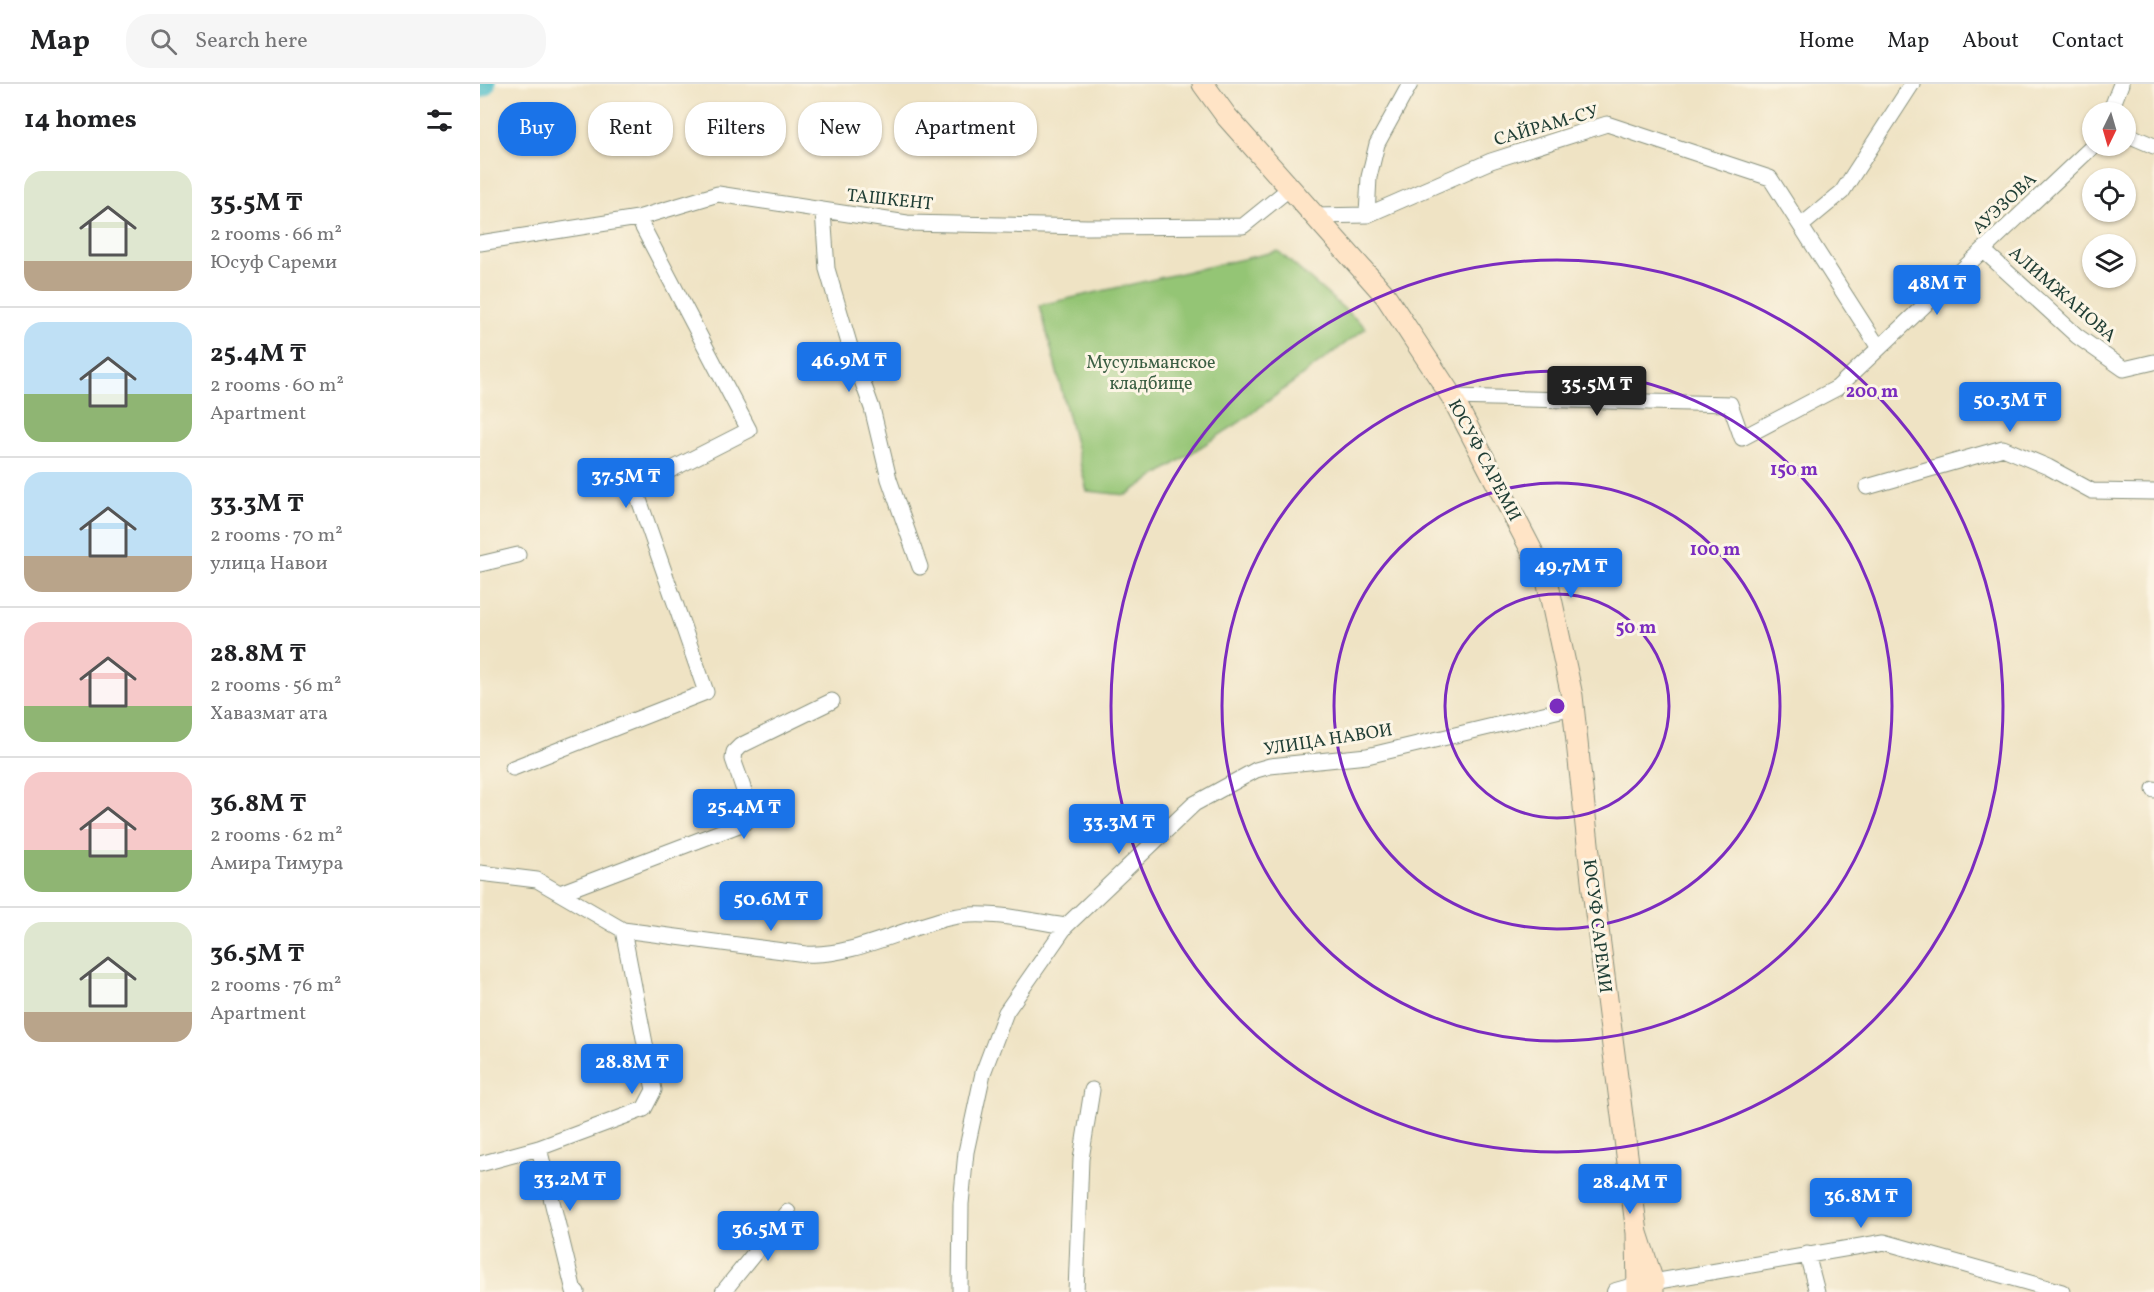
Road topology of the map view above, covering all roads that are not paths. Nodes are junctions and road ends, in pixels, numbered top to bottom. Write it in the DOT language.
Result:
graph roads {
  1 [pos="1203,84"];
  2 [pos="1410,84"];
  3 [pos="1912,84"];
  4 [pos="2121,84"];
  5 [pos="2114,102"];
  6 [pos="2136,138"];
  7 [pos="2154,146"];
  8 [pos="2082,156"];
  9 [pos="1290,188"];
  10 [pos="824,211"];
  11 [pos="1367,215"];
  12 [pos="1315,216"];
  13 [pos="638,218"];
  14 [pos="1801,226"];
  15 [pos="480,243"];
  16 [pos="1983,250"];
  17 [pos="1879,348"];
  18 [pos="2154,362"];
  19 [pos="1452,397"];
  20 [pos="1867,488"];
  21 [pos="2154,492"];
  22 [pos="518,555"];
  23 [pos="480,564"];
  24 [pos="920,567"];
  25 [pos="832,701"];
  26 [pos="1573,707"];
  27 [pos="513,768"];
  28 [pos="480,873"];
  29 [pos="560,893"];
  30 [pos="1066,926"];
  31 [pos="623,930"];
  32 [pos="1092,1090"];
  33 [pos="539,1148"];
  34 [pos="480,1164"];
  35 [pos="788,1212"];
  36 [pos="1807,1254"];
  37 [pos="1645,1288"];
  38 [pos="577,1292"];
  39 [pos="723,1292"];
  40 [pos="960,1292"];
  41 [pos="1076,1292"];
  42 [pos="1616,1292"];
  43 [pos="1817,1292"];
  44 [pos="2062,1292"];
  1 -- 9 [label="main road, ЮСУФ САРЕМИ"];
  2 -- 11 [label="street"];
  3 -- 14 [label="street"];
  4 -- 5 [label="street"];
  6 -- 7 [label="street"];
  8 -- 16 [label="street, АУЭЗОВА"];
  9 -- 10 [label="street, ТАШКЕНТ"];
  9 -- 12 [label="main road, ЮСУФ САРЕМИ"];
  10 -- 13 [label="street, ТАШКЕНТ"];
  10 -- 24 [label="street"];
  11 -- 12 [label="street, САЙРАМ-СУ"];
  11 -- 14 [label="street, САЙРАМ-СУ"];
  12 -- 19 [label="main road, ЮСУФ САРЕМИ"];
  13 -- 15 [label="street, ТАШКЕНТ"];
  13 -- 27 [label="street"];
  14 -- 17 [label="street, САЙРАМ-СУ"];
  16 -- 17 [label="street, АУЭЗОВА"];
  16 -- 18 [label="street, АЛИМЖАНОВА"];
  17 -- 19 [label="street, АУЭЗОВА"];
  19 -- 26 [label="main road, ЮСУФ САРЕМИ"];
  20 -- 21 [label="street"];
  22 -- 23 [label="street"];
  25 -- 29 [label="street"];
  26 -- 30 [label="street, УЛИЦА НАВОИ"];
  26 -- 37 [label="main road, ЮСУФ САРЕМИ"];
  28 -- 29 [label="street"];
  29 -- 31 [label="street"];
  30 -- 31 [label="street"];
  30 -- 40 [label="street, УЛИЦА НАВОИ"];
  31 -- 33 [label="street"];
  32 -- 41 [label="street"];
  33 -- 34 [label="street"];
  33 -- 38 [label="street"];
  35 -- 39 [label="street"];
  36 -- 37 [label="street"];
  36 -- 43 [label="street"];
  36 -- 44 [label="street"];
  37 -- 42 [label="street"];
}
